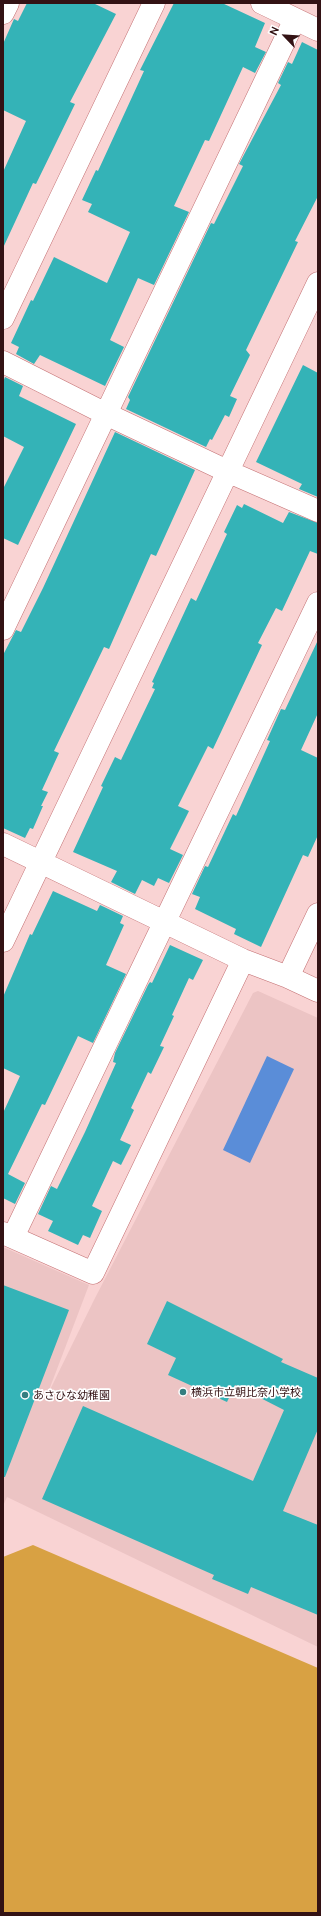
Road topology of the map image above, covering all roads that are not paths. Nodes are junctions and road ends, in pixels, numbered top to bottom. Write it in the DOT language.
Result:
graph roads {
  1 [pos="8,3"];
  2 [pos="154,3"];
  3 [pos="262,3"];
  4 [pos="3,13"];
  5 [pos="295,19"];
  6 [pos="318,30"];
  7 [pos="318,283"];
  8 [pos="3,318"];
  9 [pos="3,362"];
  10 [pos="106,414"];
  11 [pos="229,472"];
  12 [pos="318,511"];
  13 [pos="318,603"];
  14 [pos="3,629"];
  15 [pos="3,844"];
  16 [pos="40,862"];
  17 [pos="318,914"];
  18 [pos="165,923"];
  19 [pos="3,941"];
  20 [pos="243,960"];
  21 [pos="288,977"];
  22 [pos="318,991"];
  23 [pos="8,1235"];
  1 -- 4 [label="street"];
  2 -- 8 [label="street"];
  3 -- 5 [label="street"];
  5 -- 6 [label="street"];
  5 -- 10 [label="street"];
  7 -- 11 [label="street"];
  9 -- 10 [label="street"];
  10 -- 11 [label="street"];
  10 -- 14 [label="street"];
  11 -- 12 [label="street"];
  11 -- 16 [label="street"];
  13 -- 18 [label="street"];
  15 -- 16 [label="street"];
  16 -- 18 [label="street"];
  16 -- 19 [label="street"];
  17 -- 21 [label="street"];
  18 -- 20 [label="street"];
  18 -- 23 [label="street"];
  20 -- 21 [label="street"];
  20 -- 23 [label="street"];
  21 -- 22 [label="street"];
}
